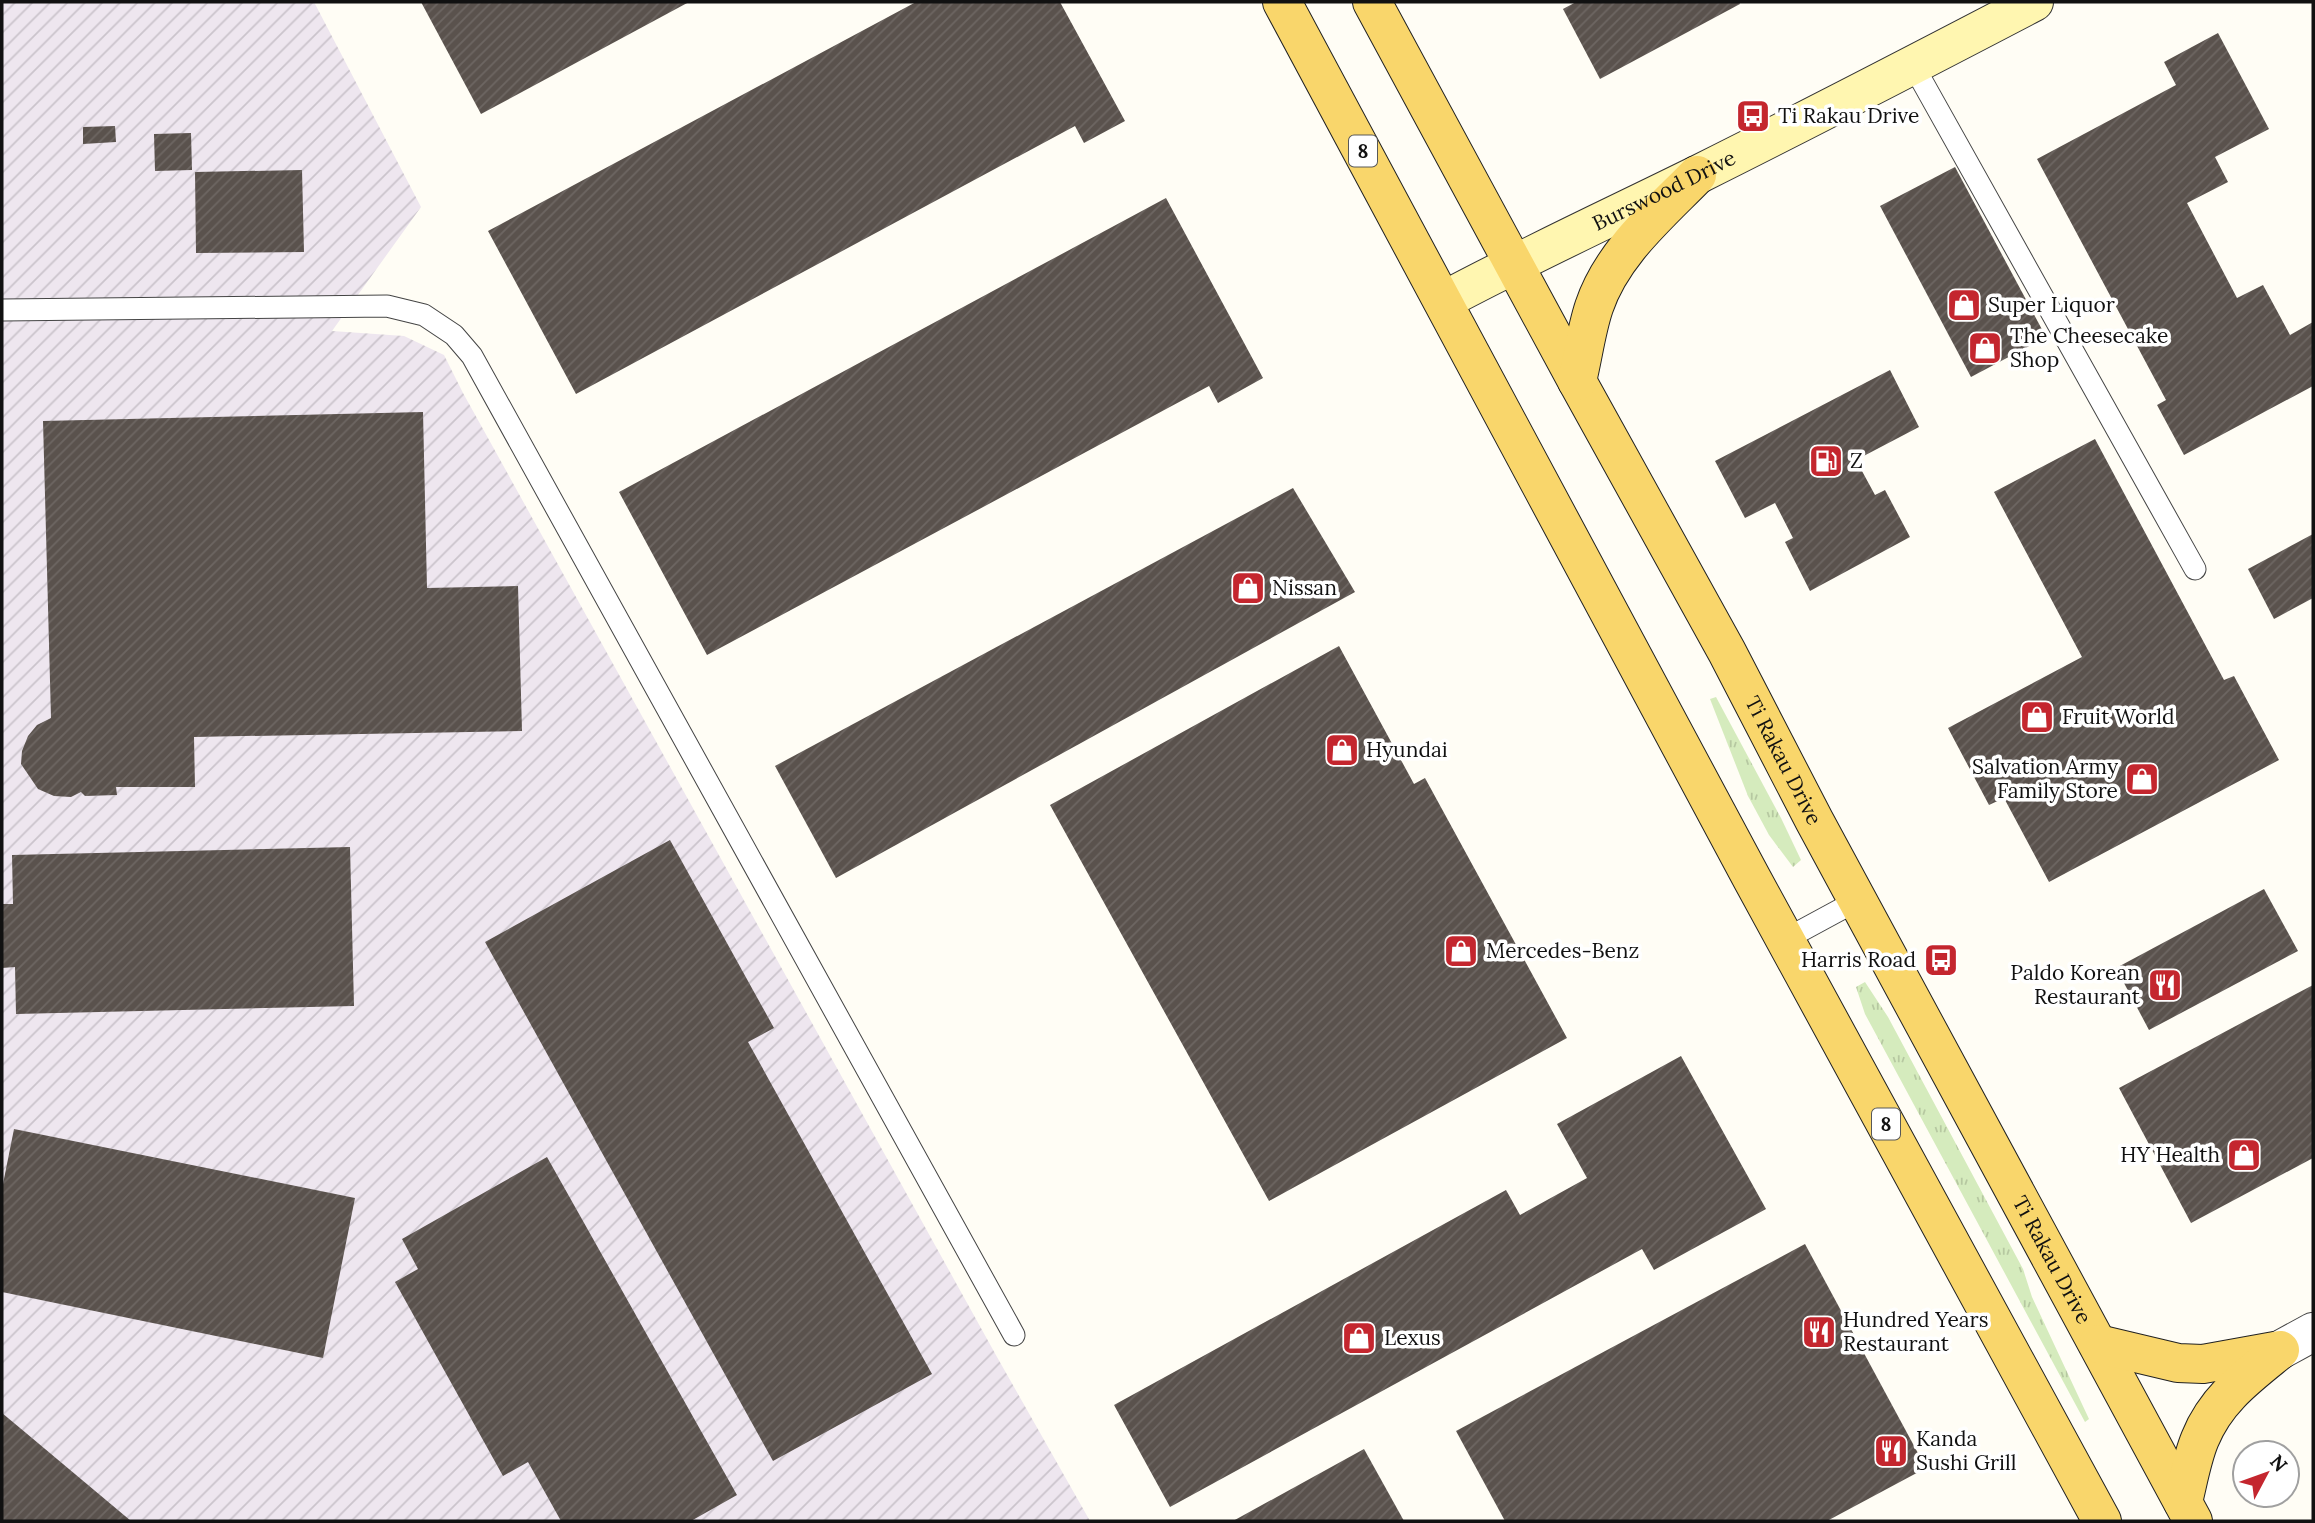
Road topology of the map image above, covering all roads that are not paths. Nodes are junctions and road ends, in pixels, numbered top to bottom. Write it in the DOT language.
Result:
graph roads {
  1 [pos="1282,2"];
  2 [pos="1372,2"];
  3 [pos="2034,2"];
  4 [pos="1913,65"];
  5 [pos="1697,175"];
  6 [pos="1514,264"];
  7 [pos="1443,301"];
  8 [pos="2,310"];
  9 [pos="1577,381"];
  10 [pos="2195,569"];
  11 [pos="1858,900"];
  12 [pos="1786,939"];
  13 [pos="2313,1332"];
  14 [pos="1014,1335"];
  15 [pos="2098,1344"];
  16 [pos="2280,1350"];
  17 [pos="2188,1512"];
  18 [pos="2102,1521"];
  1 -- 7 [label="main road, 8"];
  2 -- 6 [label="main road, Ti Rakau Drive"];
  3 -- 4 [label="street, Burswood Drive"];
  4 -- 5 [label="street, Burswood Drive"];
  4 -- 10 [label="lane"];
  5 -- 6 [label="street, Burswood Drive"];
  5 -- 9 [label="main road"];
  6 -- 7 [label="street, Burswood Drive"];
  6 -- 9 [label="main road, Ti Rakau Drive"];
  7 -- 12 [label="main road, 8"];
  8 -- 14 [label="lane"];
  9 -- 11 [label="main road, Ti Rakau Drive"];
  11 -- 12 [label="lane"];
  11 -- 15 [label="main road, Ti Rakau Drive"];
  12 -- 18 [label="main road, 8"];
  13 -- 16 [label="street"];
  15 -- 16 [label="main road"];
  15 -- 17 [label="main road, Ti Rakau Drive"];
  16 -- 17 [label="main road"];
}
